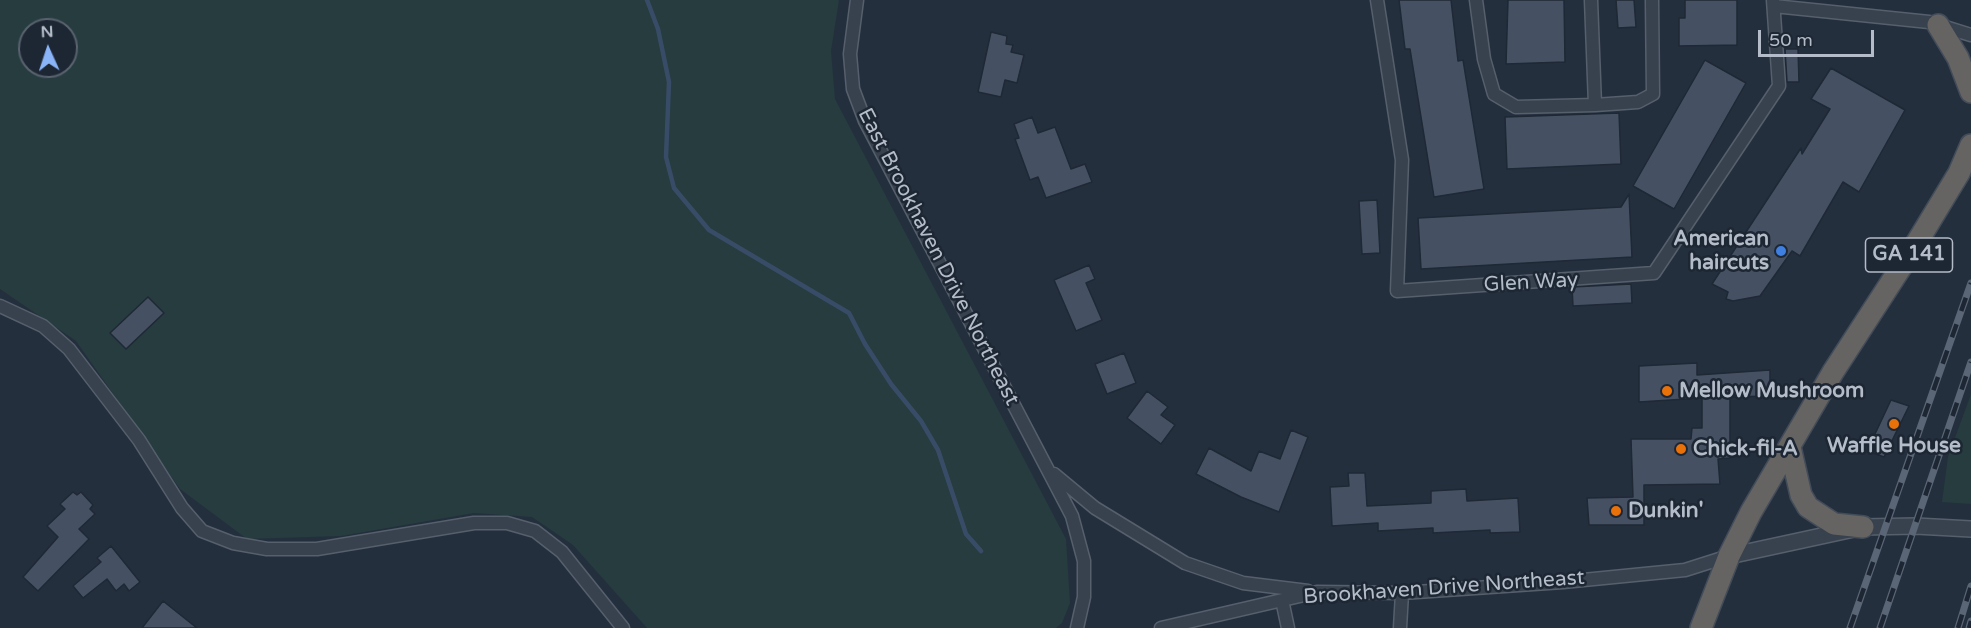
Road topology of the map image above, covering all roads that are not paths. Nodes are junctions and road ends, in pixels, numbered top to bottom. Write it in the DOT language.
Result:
graph roads {
  1 [pos="857,0"];
  2 [pos="1377,0"];
  3 [pos="1476,0"];
  4 [pos="1591,0"];
  5 [pos="1652,0"];
  6 [pos="1774,3"];
  7 [pos="1825,5"];
  8 [pos="1938,25"];
  9 [pos="1971,34"];
  10 [pos="1971,92"];
  11 [pos="1595,105"];
  12 [pos="1971,145"];
  13 [pos="0,306"];
  14 [pos="1790,447"];
  15 [pos="1051,471"];
  16 [pos="1863,527"];
  17 [pos="1971,529"];
  18 [pos="1729,556"];
  19 [pos="1317,592"];
  20 [pos="1402,593"];
  21 [pos="1282,600"];
  22 [pos="609,613"];
  23 [pos="610,628"];
  24 [pos="623,628"];
  25 [pos="1077,628"];
  26 [pos="1161,628"];
  27 [pos="1287,628"];
  28 [pos="1400,628"];
  29 [pos="1701,628"];
  1 -- 15 [label="street, East Brookhaven Drive Northeast"];
  2 -- 6 [label="street, Glen Way"];
  3 -- 11 [label="street"];
  4 -- 11 [label="street"];
  5 -- 11 [label="street"];
  6 -- 7 [label="street, Glen Way"];
  7 -- 8 [label="street, Glen Way"];
  8 -- 9 [label="street, Glen Way"];
  8 -- 10 [label="highway"];
  12 -- 14 [label="highway, GA 141"];
  13 -- 22 [label="street"];
  14 -- 16 [label="highway"];
  14 -- 18 [label="highway, GA 141"];
  15 -- 19 [label="street, East Brookhaven Drive Northeast"];
  15 -- 25 [label="street, East Brookhaven Drive Northeast"];
  16 -- 17 [label="street"];
  16 -- 18 [label="street"];
  18 -- 20 [label="street, Brookhaven Drive Northeast"];
  18 -- 29 [label="highway, GA 141"];
  19 -- 20 [label="street, Brookhaven Drive Northeast"];
  19 -- 21 [label="street, Brookhaven Drive Northeast"];
  20 -- 28 [label="street"];
  21 -- 26 [label="street, Brookhaven Drive Northeast"];
  21 -- 27 [label="street"];
  22 -- 23 [label="street"];
  22 -- 24 [label="street"];
}
